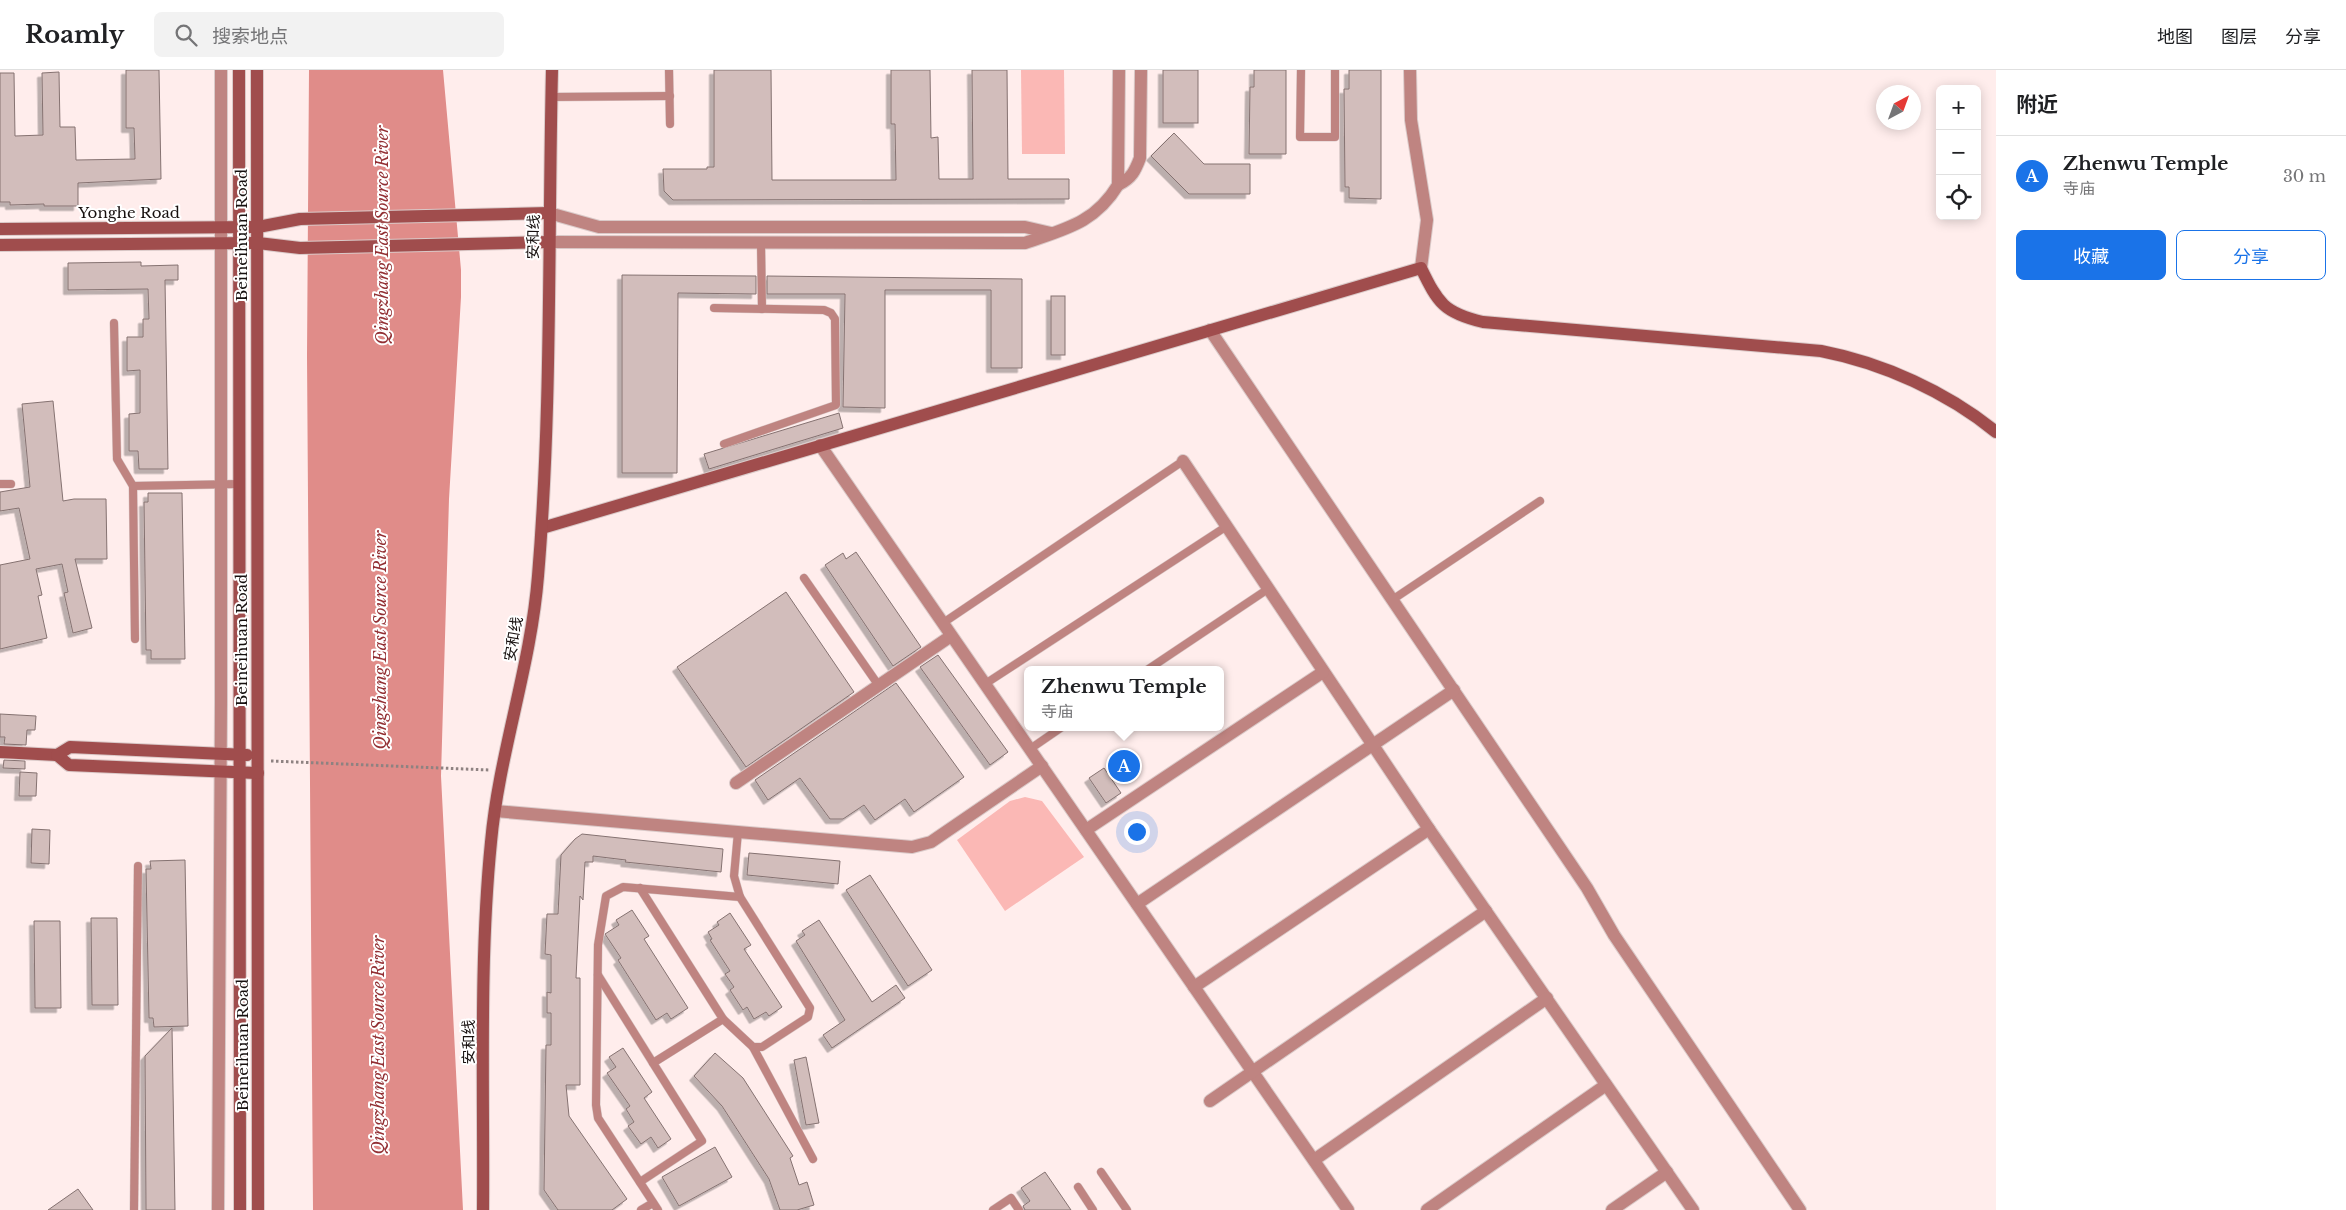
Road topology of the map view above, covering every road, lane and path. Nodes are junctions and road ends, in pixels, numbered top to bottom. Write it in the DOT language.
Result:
graph roads {
  1 [pos="221,70"];
  2 [pos="239,70"];
  3 [pos="257,70"];
  4 [pos="552,70"];
  5 [pos="669,70"];
  6 [pos="1119,70"];
  7 [pos="1141,70"];
  8 [pos="1301,70"];
  9 [pos="1335,70"];
  10 [pos="1410,70"];
  11 [pos="670,96"];
  12 [pos="551,97"];
  13 [pos="670,124"];
  14 [pos="1118,184"];
  15 [pos="549,214"];
  16 [pos="258,227"];
  17 [pos="221,228"];
  18 [pos="239,228"];
  19 [pos="0,229"];
  20 [pos="1051,234"];
  21 [pos="549,242"];
  22 [pos="239,243"];
  23 [pos="258,243"];
  24 [pos="761,243"];
  25 [pos="221,244"];
  26 [pos="0,245"];
  27 [pos="1421,268"];
  28 [pos="714,308"];
  29 [pos="762,309"];
  30 [pos="114,323"];
  31 [pos="1210,330"];
  32 [pos="1996,432"];
  33 [pos="724,444"];
  34 [pos="820,445"];
  35 [pos="1183,461"];
  36 [pos="0,484"];
  37 [pos="11,484"];
  38 [pos="239,484"];
  39 [pos="221,485"];
  40 [pos="132,486"];
  41 [pos="1540,502"];
  42 [pos="1227,526"];
  43 [pos="542,528"];
  44 [pos="804,578"];
  45 [pos="1268,589"];
  46 [pos="1392,600"];
  47 [pos="942,623"];
  48 [pos="951,636"];
  49 [pos="135,639"];
  50 [pos="1154,666"];
  51 [pos="1323,672"];
  52 [pos="985,684"];
  53 [pos="879,686"];
  54 [pos="1454,690"];
  55 [pos="1056,731"];
  56 [pos="1372,745"];
  57 [pos="1030,749"];
  58 [pos="0,752"];
  59 [pos="221,754"];
  60 [pos="240,754"];
  61 [pos="58,755"];
  62 [pos="258,763"];
  63 [pos="1042,766"];
  64 [pos="503,771"];
  65 [pos="221,772"];
  66 [pos="240,772"];
  67 [pos="736,783"];
  68 [pos="495,811"];
  69 [pos="1429,829"];
  70 [pos="1086,830"];
  71 [pos="738,832"];
  72 [pos="138,866"];
  73 [pos="640,888"];
  74 [pos="740,897"];
  75 [pos="1137,904"];
  76 [pos="1486,911"];
  77 [pos="598,975"];
  78 [pos="1194,987"];
  79 [pos="1547,998"];
  80 [pos="723,1019"];
  81 [pos="753,1047"];
  82 [pos="653,1063"];
  83 [pos="1253,1072"];
  84 [pos="1606,1084"];
  85 [pos="1210,1101"];
  86 [pos="813,1159"];
  87 [pos="1314,1160"];
  88 [pos="1100,1172"];
  89 [pos="1667,1172"];
  90 [pos="640,1182"];
  91 [pos="1078,1187"];
  92 [pos="653,1202"];
  93 [pos="134,1210"];
  94 [pos="218,1210"];
  95 [pos="240,1210"];
  96 [pos="258,1210"];
  97 [pos="483,1210"];
  98 [pos="641,1210"];
  99 [pos="658,1210"];
  100 [pos="993,1210"];
  101 [pos="1019,1210"];
  102 [pos="1093,1210"];
  103 [pos="1127,1210"];
  104 [pos="1348,1210"];
  105 [pos="1427,1210"];
  106 [pos="1612,1210"];
  107 [pos="1694,1210"];
  108 [pos="1800,1210"];
  1 -- 17 [label="street"];
  2 -- 18 [label="main road, Beineihuan Road"];
  3 -- 16 [label="main road, Beineihuan Road"];
  4 -- 12 [label="main road, 安和线"];
  5 -- 11 [label="lane"];
  6 -- 14 [label="street"];
  7 -- 14 [label="street"];
  8 -- 9 [label="lane"];
  10 -- 27 [label="street"];
  11 -- 12 [label="lane"];
  11 -- 13 [label="lane"];
  12 -- 15 [label="main road, 安和线"];
  14 -- 20 [label="street"];
  15 -- 16 [label="main road, Yonghe Road"];
  15 -- 20 [label="street"];
  15 -- 21 [label="main road, 安和线"];
  16 -- 18 [label="main road, Yonghe Road"];
  16 -- 23 [label="main road, Beineihuan Road"];
  17 -- 18 [label="main road, Yonghe Road"];
  17 -- 19 [label="main road, Yonghe Road"];
  17 -- 25 [label="street"];
  18 -- 22 [label="main road, Beineihuan Road"];
  20 -- 24 [label="street"];
  21 -- 23 [label="main road"];
  21 -- 24 [label="street"];
  21 -- 43 [label="main road, 安和线"];
  22 -- 23 [label="main road"];
  22 -- 25 [label="main road"];
  22 -- 38 [label="main road, Beineihuan Road"];
  23 -- 62 [label="main road, Beineihuan Road"];
  24 -- 29 [label="lane"];
  25 -- 26 [label="main road"];
  25 -- 39 [label="street"];
  27 -- 31 [label="main road"];
  27 -- 32 [label="main road"];
  28 -- 29 [label="lane"];
  29 -- 33 [label="lane"];
  30 -- 40 [label="lane"];
  31 -- 34 [label="main road"];
  31 -- 46 [label="street"];
  34 -- 43 [label="main road"];
  34 -- 47 [label="street"];
  35 -- 42 [label="street"];
  35 -- 47 [label="lane"];
  36 -- 37 [label="lane"];
  38 -- 39 [label="lane"];
  38 -- 60 [label="main road, Beineihuan Road"];
  39 -- 40 [label="lane"];
  39 -- 59 [label="street"];
  40 -- 49 [label="lane"];
  41 -- 46 [label="lane"];
  42 -- 45 [label="street"];
  42 -- 52 [label="lane"];
  43 -- 64 [label="main road, 安和线"];
  44 -- 53 [label="lane"];
  45 -- 50 [label="lane"];
  45 -- 51 [label="street"];
  46 -- 54 [label="street"];
  47 -- 48 [label="street"];
  48 -- 52 [label="street"];
  48 -- 53 [label="street"];
  51 -- 56 [label="street"];
  51 -- 70 [label="street"];
  52 -- 57 [label="street"];
  53 -- 67 [label="street"];
  54 -- 56 [label="street"];
  54 -- 108 [label="street"];
  55 -- 57 [label="lane"];
  56 -- 69 [label="street"];
  56 -- 75 [label="street"];
  57 -- 63 [label="street"];
  58 -- 61 [label="main road"];
  59 -- 60 [label="main road"];
  59 -- 61 [label="main road"];
  59 -- 65 [label="street"];
  60 -- 62 [label="main road"];
  60 -- 66 [label="main road, Beineihuan Road"];
  61 -- 65 [label="main road"];
  62 -- 64 [label="path"];
  62 -- 66 [label="main road"];
  62 -- 96 [label="main road, Beineihuan Road"];
  63 -- 70 [label="street"];
  63 -- 71 [label="street"];
  64 -- 68 [label="main road, 安和线"];
  65 -- 66 [label="main road"];
  65 -- 94 [label="street"];
  66 -- 95 [label="main road, Beineihuan Road"];
  68 -- 71 [label="street"];
  68 -- 97 [label="main road, 安和线"];
  69 -- 76 [label="street"];
  69 -- 78 [label="street"];
  70 -- 75 [label="street"];
  71 -- 74 [label="lane"];
  72 -- 93 [label="lane"];
  73 -- 74 [label="lane"];
  73 -- 77 [label="lane"];
  73 -- 80 [label="lane"];
  74 -- 81 [label="lane"];
  75 -- 78 [label="street"];
  76 -- 79 [label="street"];
  76 -- 83 [label="street"];
  77 -- 82 [label="lane"];
  77 -- 90 [label="lane"];
  78 -- 83 [label="street"];
  79 -- 84 [label="street"];
  79 -- 87 [label="street"];
  80 -- 81 [label="lane"];
  80 -- 82 [label="lane"];
  81 -- 86 [label="lane"];
  82 -- 90 [label="lane"];
  83 -- 85 [label="street"];
  83 -- 87 [label="street"];
  84 -- 89 [label="street"];
  84 -- 105 [label="street"];
  87 -- 104 [label="street"];
  88 -- 103 [label="lane"];
  89 -- 106 [label="street"];
  89 -- 107 [label="street"];
  90 -- 92 [label="lane"];
  91 -- 102 [label="lane"];
  92 -- 98 [label="lane"];
  92 -- 99 [label="lane"];
  100 -- 101 [label="lane"];
}
